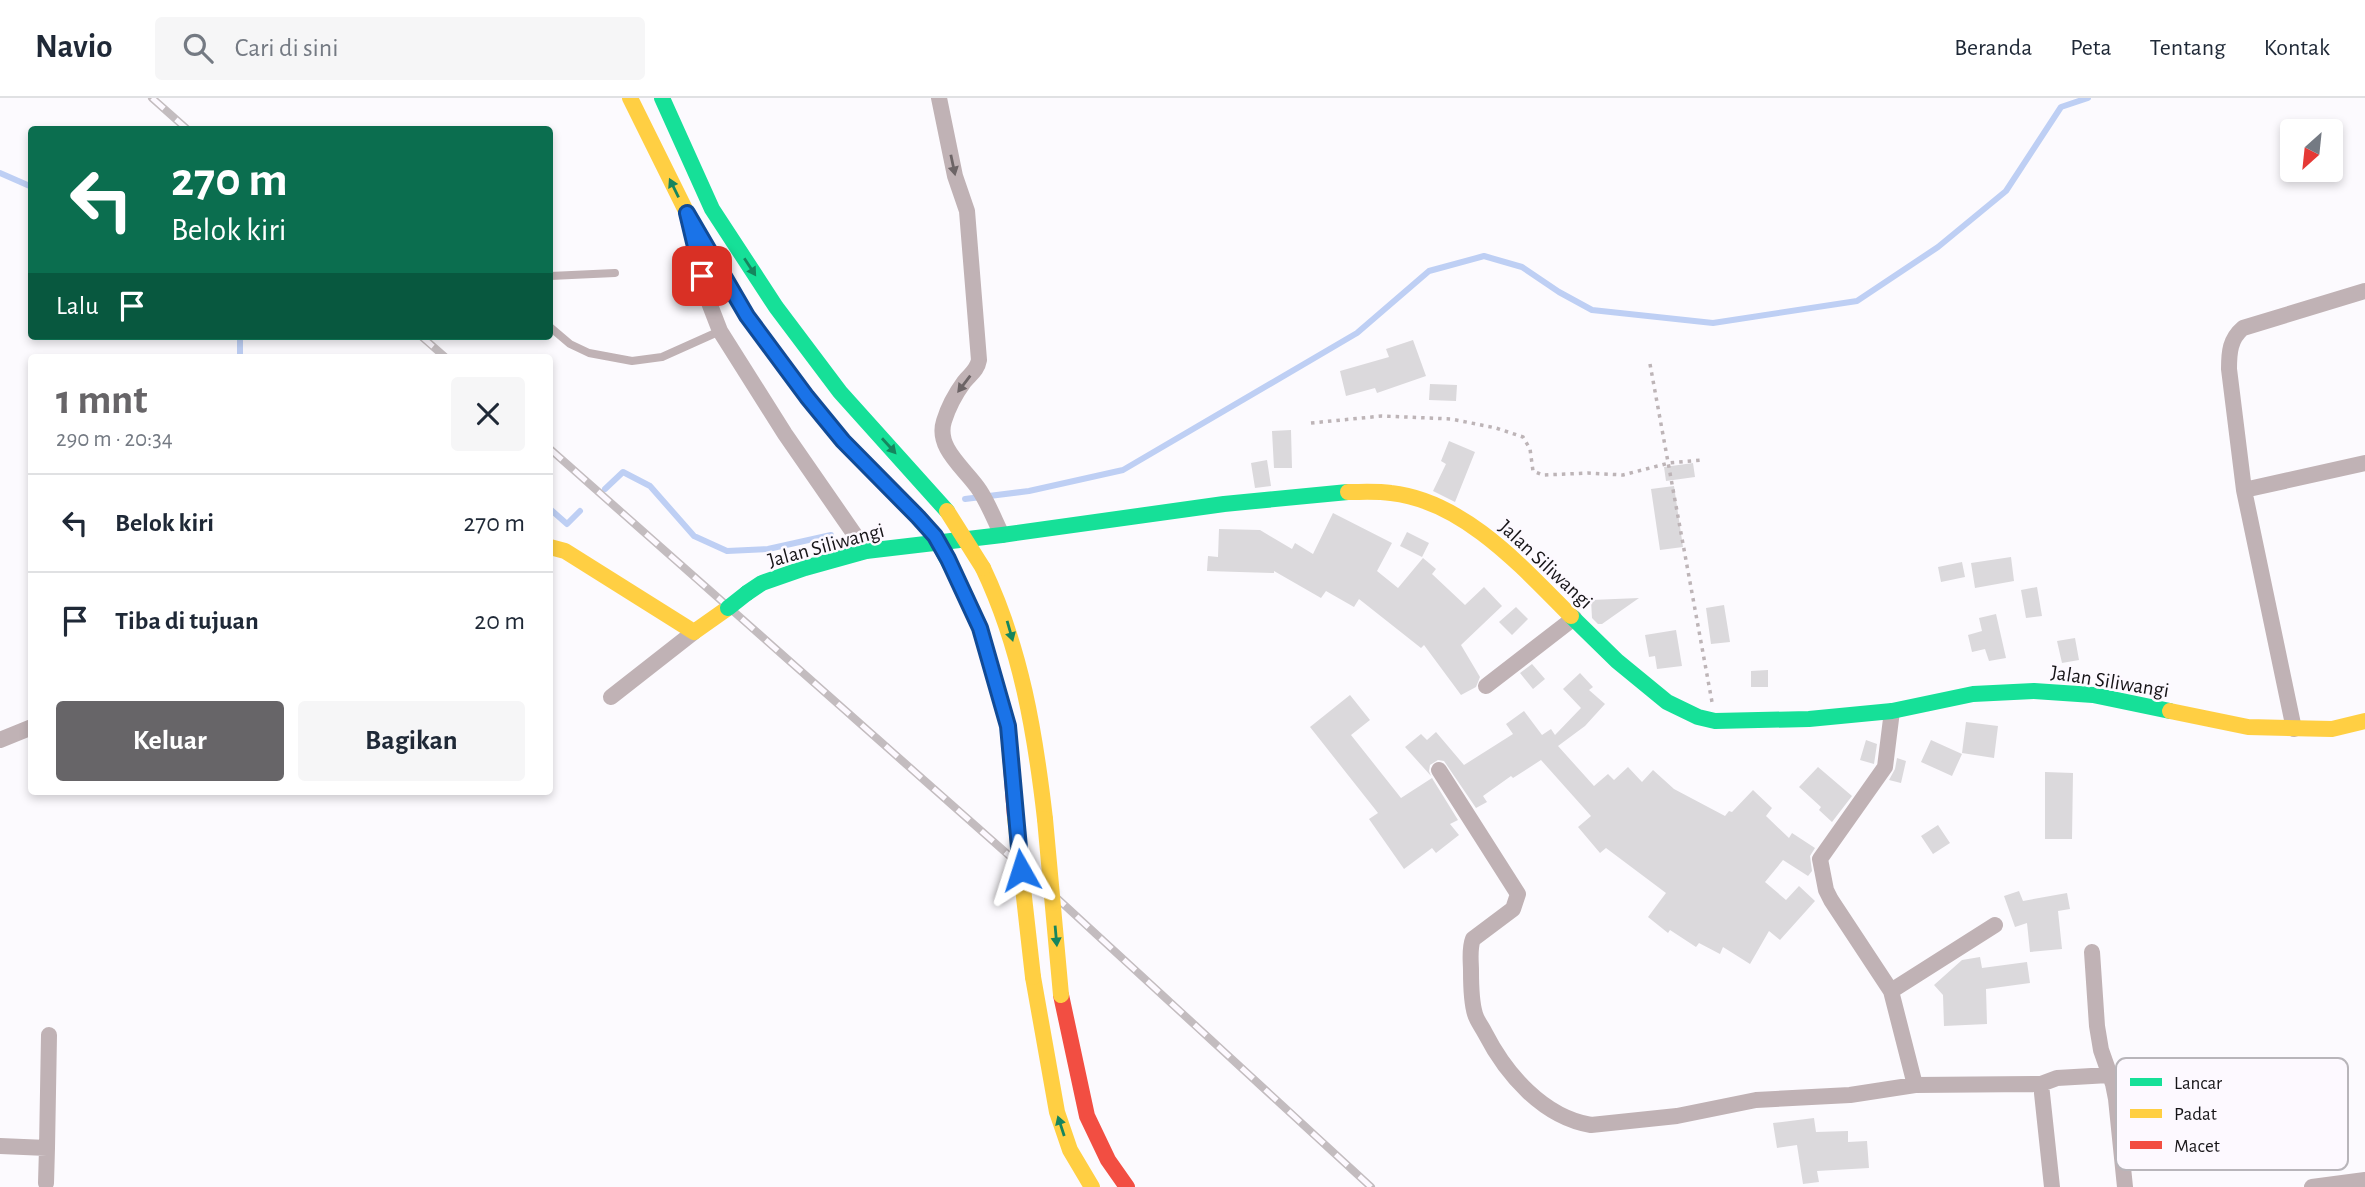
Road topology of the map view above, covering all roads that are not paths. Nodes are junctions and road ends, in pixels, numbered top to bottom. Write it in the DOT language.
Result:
graph roads {
  1 [pos="630,98"];
  2 [pos="662,98"];
  3 [pos="939,98"];
  4 [pos="687,213"];
  5 [pos="615,274"];
  6 [pos="553,276"];
  7 [pos="2365,291"];
  8 [pos="553,330"];
  9 [pos="720,331"];
  10 [pos="2365,463"];
  11 [pos="2244,491"];
  12 [pos="1002,535"];
  13 [pos="553,548"];
  14 [pos="866,551"];
  15 [pos="1574,618"];
  16 [pos="694,632"];
  17 [pos="1486,686"];
  18 [pos="611,697"];
  19 [pos="1892,711"];
  20 [pos="2365,722"];
  21 [pos="28,729"];
  22 [pos="2294,729"];
  23 [pos="0,740"];
  24 [pos="1439,770"];
  25 [pos="1995,925"];
  26 [pos="2092,952"];
  27 [pos="1891,991"];
  28 [pos="49,1035"];
  29 [pos="2109,1075"];
  30 [pos="1915,1084"];
  31 [pos="2041,1084"];
  32 [pos="2116,1099"];
  33 [pos="0,1146"];
  34 [pos="47,1147"];
  35 [pos="2365,1180"];
  36 [pos="46,1182"];
  37 [pos="1092,1187"];
  38 [pos="1127,1187"];
  39 [pos="2052,1187"];
  40 [pos="2312,1187"];
  4 -- 1 [label="main road, one-way"];
  2 -- 38 [label="main road, one-way, bridge"];
  3 -- 12 [label="street, one-way"];
  4 -- 9 [label="street"];
  37 -- 4 [label="main road, one-way, bridge"];
  5 -- 6 [label="lane"];
  7 -- 11 [label="street"];
  8 -- 9 [label="lane"];
  9 -- 14 [label="street"];
  10 -- 11 [label="street"];
  11 -- 22 [label="street"];
  12 -- 14 [label="main road, Jalan Siliwangi"];
  12 -- 15 [label="main road, Jalan Siliwangi"];
  13 -- 16 [label="main road"];
  14 -- 16 [label="main road, Jalan Siliwangi, bridge"];
  15 -- 17 [label="street"];
  15 -- 19 [label="main road, Jalan Siliwangi"];
  16 -- 18 [label="street"];
  19 -- 22 [label="main road, Jalan Siliwangi"];
  19 -- 27 [label="street"];
  20 -- 22 [label="main road, Jalan Siliwangi"];
  21 -- 23 [label="street"];
  24 -- 30 [label="street"];
  25 -- 27 [label="street"];
  26 -- 29 [label="street"];
  27 -- 30 [label="street"];
  28 -- 34 [label="street"];
  29 -- 31 [label="street"];
  29 -- 32 [label="street"];
  30 -- 31 [label="street"];
  31 -- 39 [label="street"];
  33 -- 34 [label="street"];
  34 -- 36 [label="street"];
  35 -- 40 [label="street"];
}
